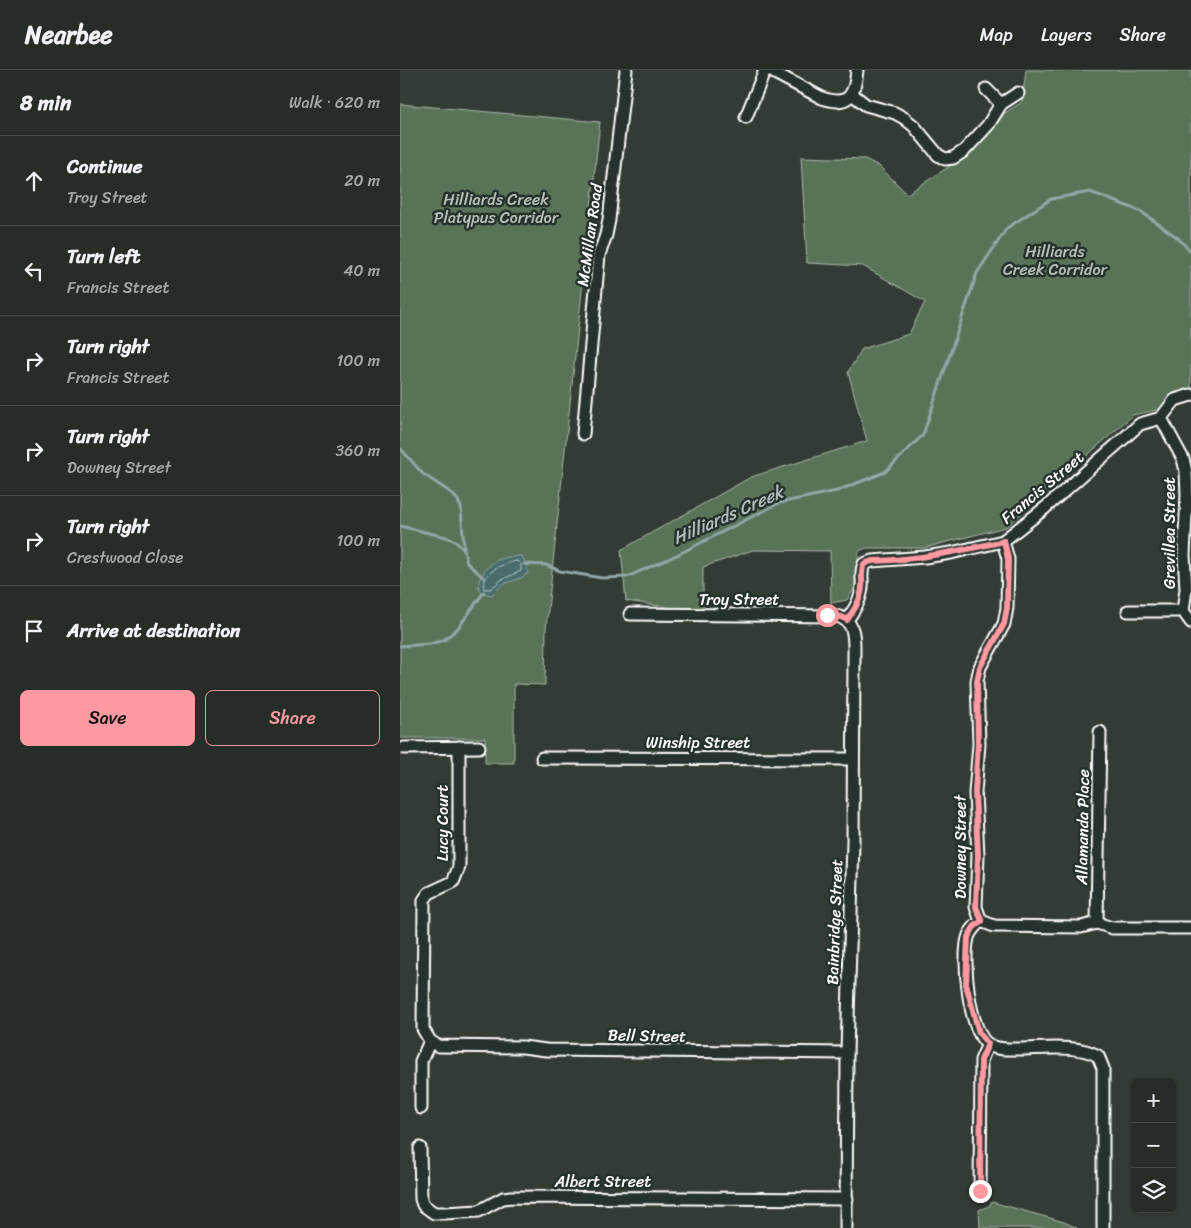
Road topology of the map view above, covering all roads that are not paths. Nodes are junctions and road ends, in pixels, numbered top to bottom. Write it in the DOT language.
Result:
graph roads {
  1 [pos="626,70"];
  2 [pos="767,70"];
  3 [pos="857,70"];
  4 [pos="986,88"];
  5 [pos="1018,93"];
  6 [pos="852,94"];
  7 [pos="1001,104"];
  8 [pos="746,117"];
  9 [pos="1191,395"];
  10 [pos="1161,418"];
  11 [pos="583,434"];
  12 [pos="1004,541"];
  13 [pos="1128,611"];
  14 [pos="1183,611"];
  15 [pos="630,614"];
  16 [pos="847,620"];
  17 [pos="1191,622"];
  18 [pos="1100,732"];
  19 [pos="479,747"];
  20 [pos="404,748"];
  21 [pos="458,748"];
  22 [pos="542,758"];
  23 [pos="853,759"];
  24 [pos="982,921"];
  25 [pos="1097,924"];
  26 [pos="1191,928"];
  27 [pos="430,1041"];
  28 [pos="988,1044"];
  29 [pos="847,1052"];
  30 [pos="421,1108"];
  31 [pos="420,1148"];
  32 [pos="980,1191"];
  33 [pos="847,1199"];
  34 [pos="846,1228"];
  35 [pos="1103,1228"];
  1 -- 11 [label="street, McMillan Road"];
  2 -- 6 [label="street"];
  2 -- 8 [label="street"];
  3 -- 6 [label="street"];
  4 -- 7 [label="street"];
  5 -- 7 [label="street"];
  6 -- 7 [label="street"];
  9 -- 10 [label="street"];
  10 -- 12 [label="street, Francis Street"];
  10 -- 14 [label="street, Grevillea Street"];
  12 -- 16 [label="street, Francis Street"];
  12 -- 24 [label="street, Downey Street"];
  13 -- 14 [label="street"];
  14 -- 17 [label="street, Grevillea Street"];
  15 -- 16 [label="street, Troy Street"];
  16 -- 23 [label="street, Bainbridge Street"];
  18 -- 25 [label="street, Allamanda Place"];
  19 -- 21 [label="street"];
  20 -- 21 [label="street"];
  21 -- 27 [label="street, Lucy Court"];
  22 -- 23 [label="street, Winship Street"];
  23 -- 29 [label="street, Bainbridge Street"];
  24 -- 25 [label="street"];
  24 -- 28 [label="street"];
  25 -- 26 [label="street"];
  27 -- 29 [label="street, Bell Street"];
  27 -- 30 [label="street"];
  28 -- 32 [label="street"];
  28 -- 35 [label="street"];
  29 -- 33 [label="street, Bainbridge Street"];
  31 -- 33 [label="street, Albert Street"];
  33 -- 34 [label="street, Bainbridge Street"];
}
